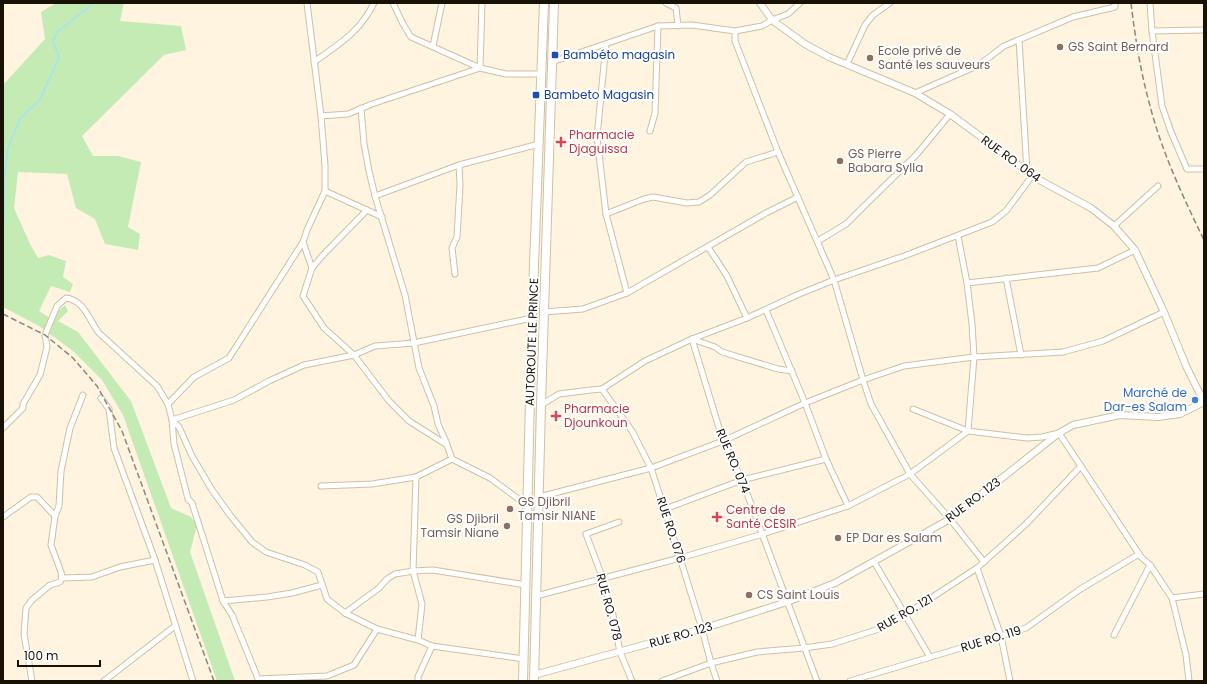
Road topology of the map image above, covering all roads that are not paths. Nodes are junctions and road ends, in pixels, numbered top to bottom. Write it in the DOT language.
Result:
graph roads {
  1 [pos="306,3"];
  2 [pos="374,3"];
  3 [pos="393,3"];
  4 [pos="442,3"];
  5 [pos="482,3"];
  6 [pos="544,3"];
  7 [pos="554,3"];
  8 [pos="666,3"];
  9 [pos="760,3"];
  10 [pos="800,3"];
  11 [pos="890,3"];
  12 [pos="1115,3"];
  13 [pos="1150,3"];
  14 [pos="772,20"];
  15 [pos="658,26"];
  16 [pos="678,26"];
  17 [pos="1204,30"];
  18 [pos="1152,31"];
  19 [pos="735,32"];
  20 [pos="1019,40"];
  21 [pos="606,44"];
  22 [pos="432,46"];
  23 [pos="314,62"];
  24 [pos="552,62"];
  25 [pos="847,64"];
  26 [pos="480,68"];
  27 [pos="541,74"];
  28 [pos="915,93"];
  29 [pos="361,108"];
  30 [pos="950,114"];
  31 [pos="320,116"];
  32 [pos="650,131"];
  33 [pos="539,144"];
  34 [pos="778,152"];
  35 [pos="459,165"];
  36 [pos="1204,169"];
  37 [pos="1027,170"];
  38 [pos="1032,176"];
  39 [pos="1158,186"];
  40 [pos="325,192"];
  41 [pos="375,196"];
  42 [pos="798,197"];
  43 [pos="367,210"];
  44 [pos="606,214"];
  45 [pos="382,217"];
  46 [pos="1114,226"];
  47 [pos="958,236"];
  48 [pos="818,241"];
  49 [pos="303,242"];
  50 [pos="708,247"];
  51 [pos="1135,250"];
  52 [pos="312,268"];
  53 [pos="455,274"];
  54 [pos="1006,278"];
  55 [pos="834,280"];
  56 [pos="967,283"];
  57 [pos="627,293"];
  58 [pos="766,310"];
  59 [pos="544,312"];
  60 [pos="1164,312"];
  61 [pos="532,318"];
  62 [pos="746,318"];
  63 [pos="692,339"];
  64 [pos="414,343"];
  65 [pos="354,354"];
  66 [pos="1021,355"];
  67 [pos="974,357"];
  68 [pos="792,371"];
  69 [pos="863,380"];
  70 [pos="602,389"];
  71 [pos="83,395"];
  72 [pos="102,398"];
  73 [pos="1204,402"];
  74 [pos="805,403"];
  75 [pos="168,404"];
  76 [pos="541,405"];
  77 [pos="913,409"];
  78 [pos="172,420"];
  79 [pos="3,428"];
  80 [pos="968,432"];
  81 [pos="1059,433"];
  82 [pos="723,441"];
  83 [pos="447,445"];
  84 [pos="452,459"];
  85 [pos="826,459"];
  86 [pos="1081,466"];
  87 [pos="651,468"];
  88 [pos="910,474"];
  89 [pos="416,477"];
  90 [pos="742,480"];
  91 [pos="321,486"];
  92 [pos="539,498"];
  93 [pos="528,506"];
  94 [pos="848,506"];
  95 [pos="665,509"];
  96 [pos="55,516"];
  97 [pos="3,517"];
  98 [pos="950,519"];
  99 [pos="619,522"];
  100 [pos="762,534"];
  101 [pos="1139,554"];
  102 [pos="680,558"];
  103 [pos="155,560"];
  104 [pos="874,562"];
  105 [pos="984,562"];
  106 [pos="1150,565"];
  107 [pos="977,568"];
  108 [pos="413,571"];
  109 [pos="62,578"];
  110 [pos="603,579"];
  111 [pos="322,585"];
  112 [pos="526,585"];
  113 [pos="1204,594"];
  114 [pos="536,596"];
  115 [pos="1172,598"];
  116 [pos="223,601"];
  117 [pos="787,602"];
  118 [pos="345,613"];
  119 [pos="905,615"];
  120 [pos="175,626"];
  121 [pos="377,629"];
  122 [pos="702,629"];
  123 [pos="1114,635"];
  124 [pos="1001,636"];
  125 [pos="418,640"];
  126 [pos="432,646"];
  127 [pos="804,648"];
  128 [pos="620,652"];
  129 [pos="930,657"];
  130 [pos="524,659"];
  131 [pos="711,663"];
  132 [pos="534,678"];
  133 [pos="258,680"];
  134 [pos="32,681"];
  135 [pos="104,681"];
  136 [pos="193,681"];
  137 [pos="418,681"];
  138 [pos="524,681"];
  139 [pos="632,681"];
  140 [pos="662,681"];
  141 [pos="717,681"];
  142 [pos="817,681"];
  143 [pos="850,681"];
  144 [pos="1010,681"];
  145 [pos="1189,681"];
  1 -- 23 [label="street"];
  2 -- 23 [label="street"];
  3 -- 22 [label="street"];
  4 -- 22 [label="street"];
  5 -- 26 [label="street"];
  6 -- 27 [label="main road, AUTOROUTE LE PRINCE"];
  7 -- 24 [label="main road, AUTOROUTE LE PRINCE"];
  8 -- 16 [label="street"];
  9 -- 14 [label="street, RUE RO. 064"];
  10 -- 14 [label="street"];
  11 -- 25 [label="street"];
  12 -- 20 [label="street"];
  13 -- 18 [label="street"];
  14 -- 19 [label="street"];
  14 -- 25 [label="street, RUE RO. 064"];
  15 -- 16 [label="street"];
  15 -- 21 [label="street"];
  15 -- 32 [label="street"];
  16 -- 19 [label="street"];
  17 -- 18 [label="street"];
  18 -- 36 [label="street"];
  19 -- 34 [label="street"];
  20 -- 28 [label="street"];
  20 -- 37 [label="street"];
  21 -- 24 [label="street"];
  21 -- 44 [label="street"];
  22 -- 26 [label="street"];
  23 -- 31 [label="street"];
  24 -- 59 [label="main road, AUTOROUTE LE PRINCE"];
  25 -- 28 [label="street, RUE RO. 064"];
  26 -- 27 [label="street"];
  26 -- 29 [label="street"];
  27 -- 33 [label="main road, AUTOROUTE LE PRINCE"];
  28 -- 30 [label="street, RUE RO. 064"];
  29 -- 31 [label="street"];
  29 -- 41 [label="street"];
  30 -- 37 [label="street, RUE RO. 064"];
  30 -- 48 [label="street"];
  31 -- 40 [label="street"];
  33 -- 35 [label="street"];
  33 -- 61 [label="main road, AUTOROUTE LE PRINCE"];
  34 -- 42 [label="street"];
  34 -- 44 [label="street"];
  35 -- 41 [label="street"];
  35 -- 53 [label="street"];
  37 -- 38 [label="street, RUE RO. 064"];
  38 -- 46 [label="street, RUE RO. 064"];
  38 -- 47 [label="street"];
  39 -- 46 [label="street"];
  40 -- 43 [label="street"];
  40 -- 49 [label="street"];
  41 -- 45 [label="street"];
  42 -- 48 [label="street"];
  42 -- 50 [label="street"];
  43 -- 45 [label="street"];
  43 -- 52 [label="street"];
  44 -- 57 [label="street"];
  45 -- 64 [label="street"];
  46 -- 51 [label="street, RUE RO. 064"];
  47 -- 55 [label="street"];
  47 -- 56 [label="street"];
  48 -- 55 [label="street"];
  49 -- 52 [label="street"];
  49 -- 75 [label="street"];
  50 -- 57 [label="street"];
  50 -- 62 [label="street"];
  51 -- 54 [label="street"];
  51 -- 60 [label="street, RUE RO. 064"];
  52 -- 65 [label="street"];
  54 -- 56 [label="street"];
  54 -- 66 [label="street"];
  55 -- 58 [label="street"];
  55 -- 69 [label="street"];
  56 -- 67 [label="street"];
  57 -- 59 [label="street"];
  58 -- 62 [label="street"];
  58 -- 68 [label="street"];
  59 -- 76 [label="main road, AUTOROUTE LE PRINCE"];
  60 -- 66 [label="street"];
  60 -- 73 [label="street, RUE RO. 064"];
  61 -- 64 [label="street"];
  61 -- 93 [label="main road, AUTOROUTE LE PRINCE"];
  62 -- 63 [label="street"];
  63 -- 68 [label="street"];
  63 -- 70 [label="street"];
  63 -- 82 [label="street, RUE RO. 074"];
  64 -- 65 [label="street"];
  64 -- 83 [label="street"];
  65 -- 78 [label="street"];
  65 -- 83 [label="street"];
  66 -- 67 [label="street"];
  67 -- 69 [label="street"];
  67 -- 80 [label="street"];
  68 -- 74 [label="street"];
  69 -- 74 [label="street"];
  69 -- 88 [label="street"];
  70 -- 76 [label="street"];
  70 -- 87 [label="street, RUE RO. 076"];
  71 -- 96 [label="street"];
  72 -- 103 [label="street"];
  73 -- 81 [label="street, RUE RO. 123"];
  74 -- 82 [label="street"];
  74 -- 85 [label="street"];
  75 -- 78 [label="street"];
  75 -- 79 [label="street"];
  76 -- 92 [label="main road, AUTOROUTE LE PRINCE"];
  77 -- 80 [label="street"];
  78 -- 111 [label="street"];
  78 -- 116 [label="street"];
  80 -- 81 [label="street"];
  80 -- 88 [label="street"];
  81 -- 86 [label="street"];
  81 -- 98 [label="street, RUE RO. 123"];
  82 -- 87 [label="street"];
  82 -- 90 [label="street, RUE RO. 074"];
  83 -- 84 [label="street"];
  84 -- 89 [label="street"];
  84 -- 93 [label="street"];
  85 -- 90 [label="street"];
  85 -- 94 [label="street"];
  86 -- 101 [label="street"];
  86 -- 105 [label="street, RUE RO. 121"];
  87 -- 92 [label="street"];
  87 -- 95 [label="street, RUE RO. 076"];
  88 -- 94 [label="street"];
  88 -- 98 [label="street"];
  89 -- 91 [label="street"];
  89 -- 108 [label="street"];
  90 -- 95 [label="street"];
  90 -- 100 [label="street, RUE RO. 074"];
  92 -- 114 [label="main road, AUTOROUTE LE PRINCE"];
  93 -- 112 [label="main road, AUTOROUTE LE PRINCE"];
  94 -- 100 [label="street"];
  95 -- 102 [label="street, RUE RO. 076"];
  96 -- 97 [label="street"];
  96 -- 109 [label="street"];
  98 -- 104 [label="street, RUE RO. 123"];
  98 -- 105 [label="street"];
  99 -- 110 [label="street, RUE RO. 078"];
  100 -- 102 [label="street"];
  100 -- 117 [label="street, RUE RO. 074"];
  101 -- 106 [label="street"];
  101 -- 124 [label="street, RUE RO. 119"];
  102 -- 110 [label="street"];
  102 -- 122 [label="street, RUE RO. 076"];
  103 -- 109 [label="street"];
  103 -- 120 [label="street"];
  104 -- 117 [label="street, RUE RO. 123"];
  104 -- 119 [label="street"];
  105 -- 107 [label="street, RUE RO. 121"];
  106 -- 115 [label="street"];
  106 -- 123 [label="street"];
  107 -- 119 [label="street, RUE RO. 121"];
  107 -- 124 [label="street"];
  108 -- 112 [label="street"];
  108 -- 118 [label="street"];
  108 -- 125 [label="street"];
  109 -- 134 [label="street"];
  110 -- 114 [label="street"];
  110 -- 128 [label="street, RUE RO. 078"];
  111 -- 116 [label="street"];
  111 -- 118 [label="street"];
  112 -- 130 [label="main road, AUTOROUTE LE PRINCE"];
  113 -- 115 [label="street"];
  114 -- 132 [label="main road, AUTOROUTE LE PRINCE"];
  115 -- 145 [label="street"];
  116 -- 133 [label="street"];
  117 -- 122 [label="street, RUE RO. 123"];
  117 -- 127 [label="street, RUE RO. 074"];
  118 -- 121 [label="street"];
  119 -- 127 [label="street, RUE RO. 121"];
  119 -- 129 [label="street"];
  120 -- 135 [label="street"];
  120 -- 136 [label="street"];
  121 -- 125 [label="street"];
  121 -- 133 [label="street"];
  122 -- 128 [label="street, RUE RO. 123"];
  122 -- 131 [label="street, RUE RO. 076"];
  124 -- 129 [label="street, RUE RO. 119"];
  124 -- 144 [label="street"];
  125 -- 126 [label="street"];
  126 -- 130 [label="street"];
  126 -- 137 [label="street"];
  127 -- 131 [label="street, RUE RO. 121"];
  127 -- 142 [label="street, RUE RO. 074"];
  128 -- 132 [label="street, RUE RO. 123"];
  128 -- 139 [label="street, RUE RO. 078"];
  129 -- 143 [label="street, RUE RO. 119"];
  130 -- 138 [label="main road, AUTOROUTE LE PRINCE"];
  131 -- 140 [label="street, RUE RO. 121"];
  131 -- 141 [label="street, RUE RO. 076"];
}
